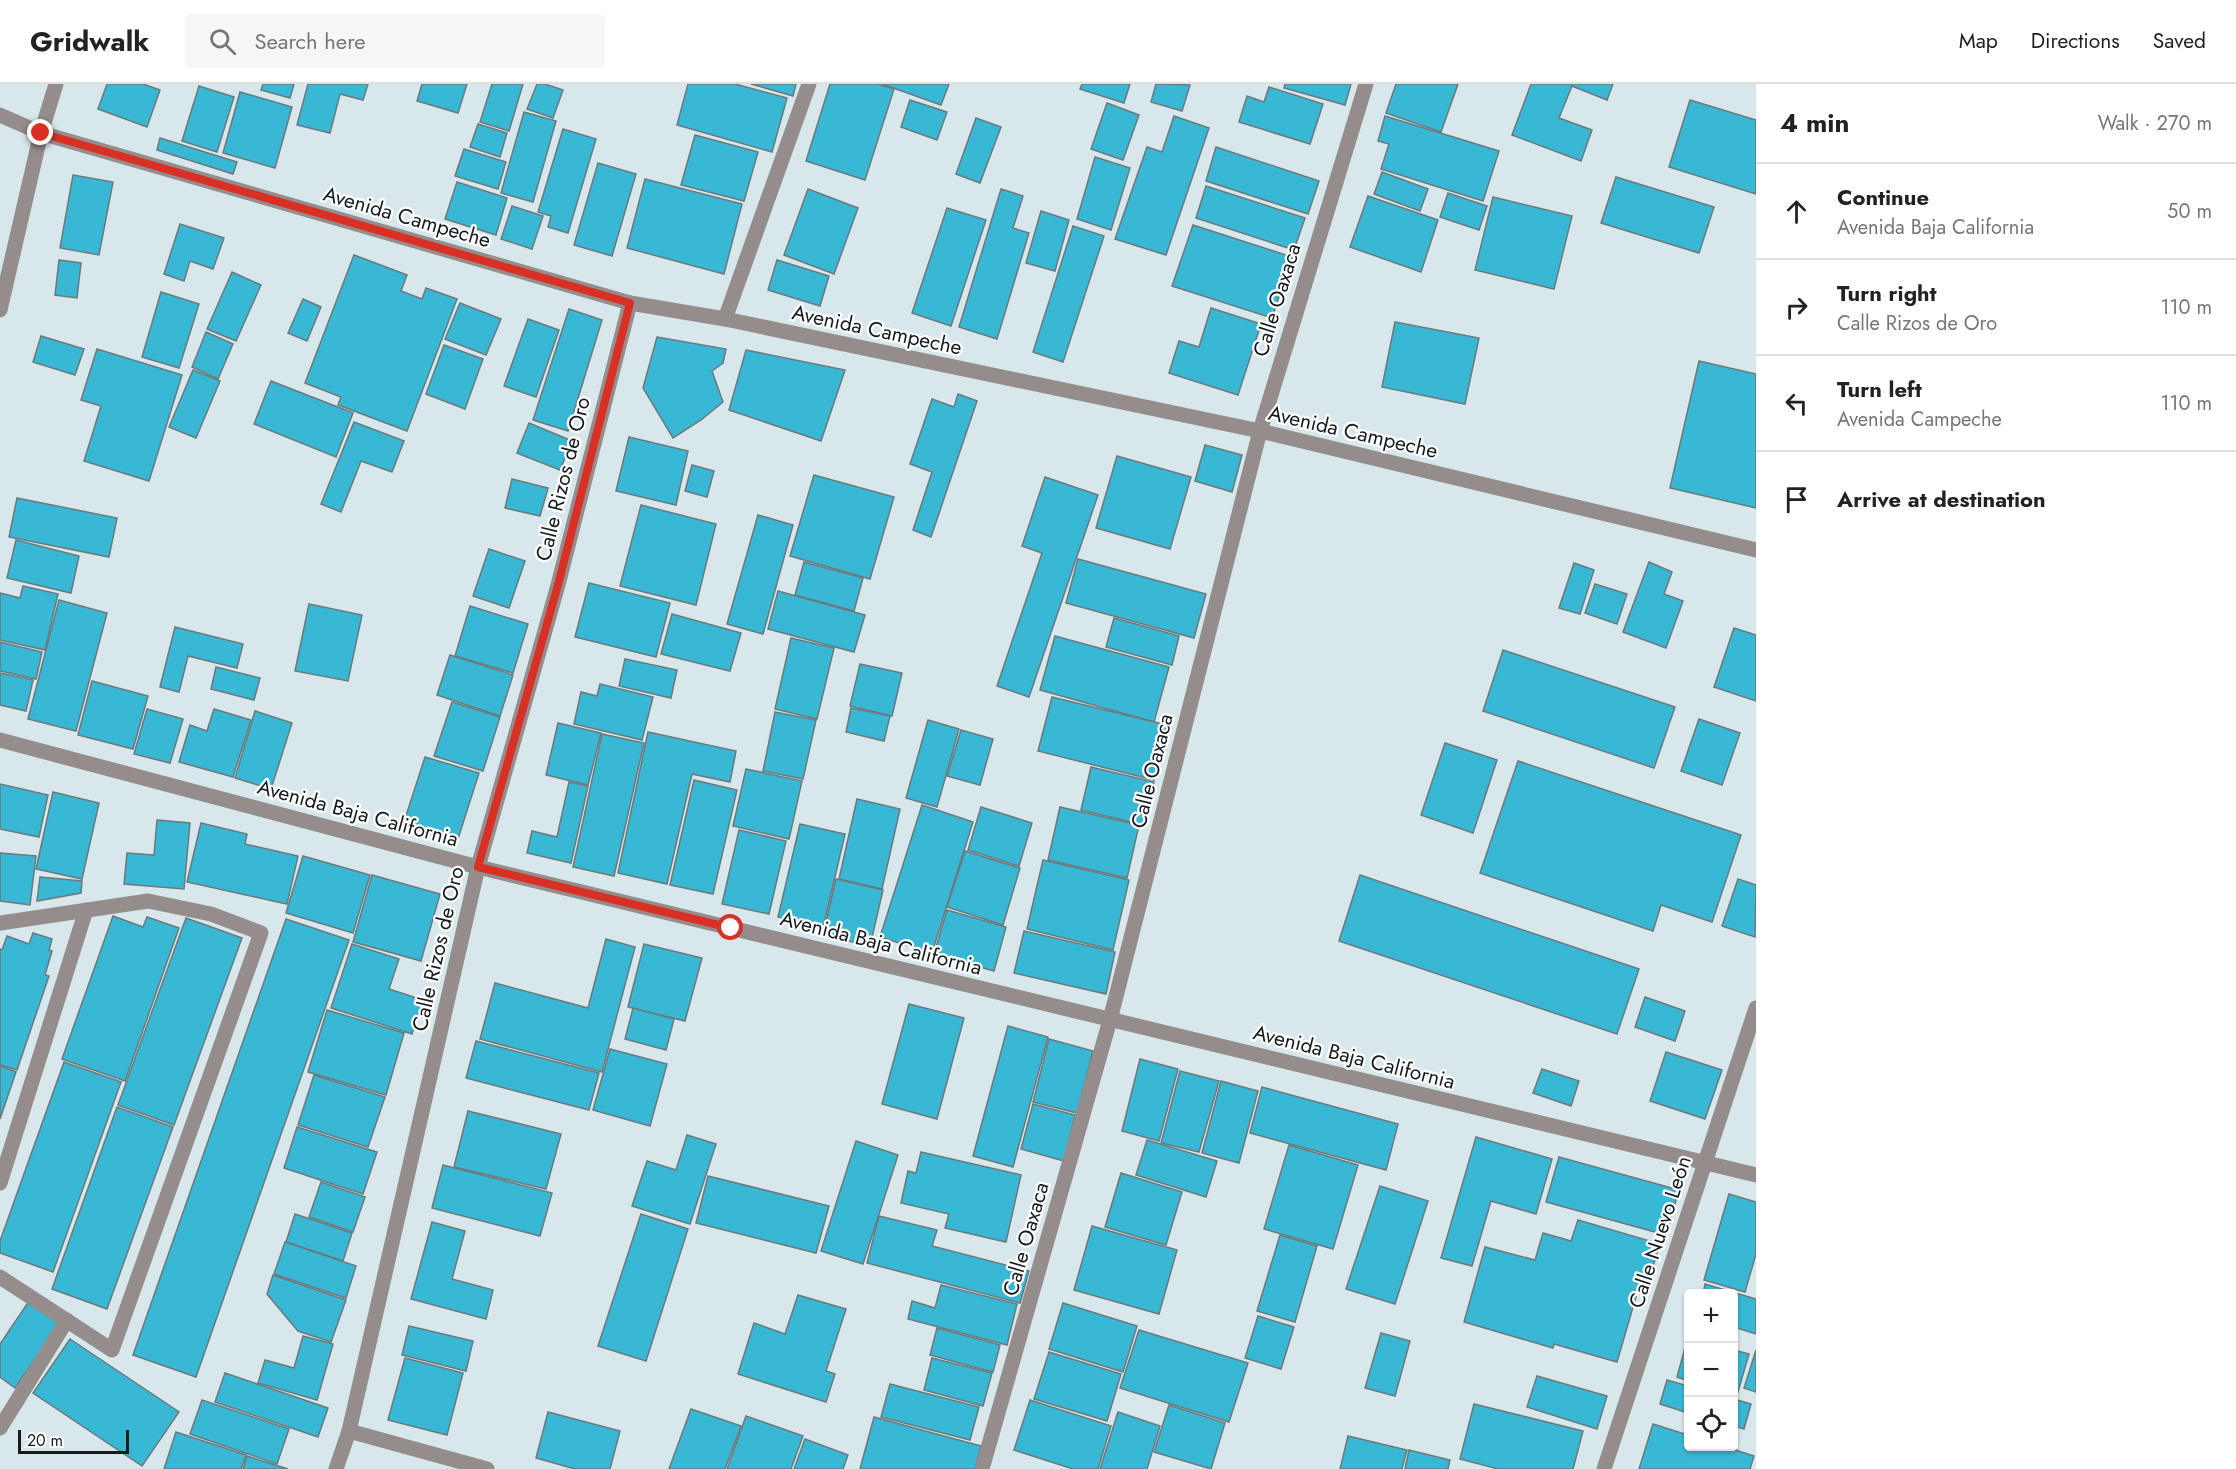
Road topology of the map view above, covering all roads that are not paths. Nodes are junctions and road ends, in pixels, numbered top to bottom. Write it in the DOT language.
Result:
graph roads {
  1 [pos="56,84"];
  2 [pos="809,84"];
  3 [pos="1365,84"];
  4 [pos="0,115"];
  5 [pos="41,133"];
  6 [pos="630,303"];
  7 [pos="0,310"];
  8 [pos="725,319"];
  9 [pos="1260,431"];
  10 [pos="1756,550"];
  11 [pos="0,740"];
  12 [pos="478,867"];
  13 [pos="86,910"];
  14 [pos="0,923"];
  15 [pos="1756,1008"];
  16 [pos="1110,1020"];
  17 [pos="1705,1163"];
  18 [pos="1756,1175"];
  19 [pos="0,1184"];
  20 [pos="0,1277"];
  21 [pos="67,1320"];
  22 [pos="0,1428"];
  23 [pos="349,1431"];
  24 [pos="336,1469"];
  25 [pos="487,1469"];
  26 [pos="982,1469"];
  27 [pos="1604,1469"];
  1 -- 5 [label="street"];
  2 -- 8 [label="street"];
  3 -- 9 [label="street, Calle Oaxaca"];
  4 -- 5 [label="street, Avenida Campeche"];
  5 -- 6 [label="street, Avenida Campeche"];
  5 -- 7 [label="street"];
  6 -- 8 [label="street, Avenida Campeche"];
  6 -- 12 [label="street, Calle Rizos de Oro"];
  8 -- 9 [label="street, Avenida Campeche"];
  9 -- 10 [label="street, Avenida Campeche"];
  9 -- 16 [label="street, Calle Oaxaca"];
  11 -- 12 [label="street, Avenida Baja California"];
  12 -- 16 [label="street, Avenida Baja California"];
  12 -- 23 [label="street, Calle Rizos de Oro"];
  13 -- 14 [label="street"];
  13 -- 19 [label="street"];
  13 -- 21 [label="street"];
  15 -- 17 [label="street, Calle Nuevo León"];
  16 -- 17 [label="street, Avenida Baja California"];
  16 -- 26 [label="street, Calle Oaxaca"];
  17 -- 18 [label="street, Avenida Baja California"];
  17 -- 27 [label="street, Calle Nuevo León"];
  20 -- 21 [label="street"];
  21 -- 22 [label="street"];
  23 -- 24 [label="street, Calle Rizos de Oro"];
  23 -- 25 [label="street"];
}
